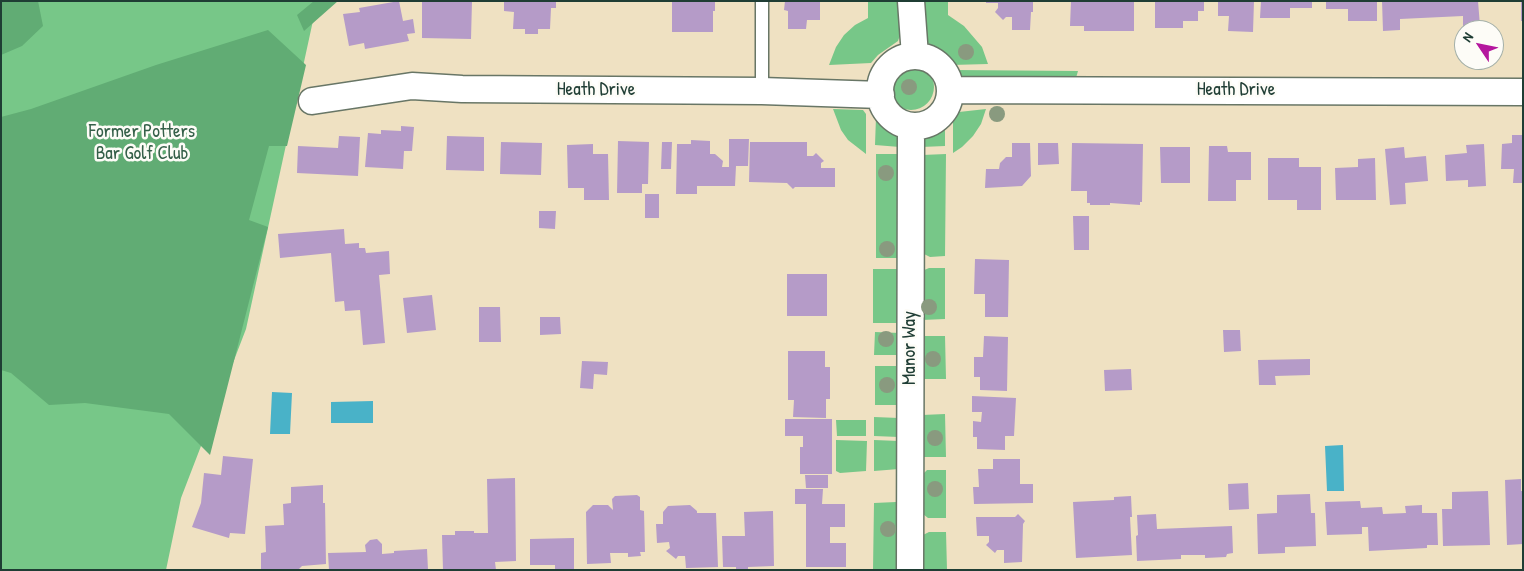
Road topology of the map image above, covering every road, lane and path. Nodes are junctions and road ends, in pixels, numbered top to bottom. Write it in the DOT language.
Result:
graph roads {
  1 [pos="762,1"];
  2 [pos="911,1"];
  3 [pos="915,56"];
  4 [pos="950,90"];
  5 [pos="762,91"];
  6 [pos="1523,92"];
  7 [pos="881,95"];
  8 [pos="312,102"];
  9 [pos="911,126"];
  10 [pos="910,570"];
  1 -- 5 [label="lane"];
  2 -- 3 [label="street"];
  3 -- 4 [label="street"];
  3 -- 7 [label="street"];
  4 -- 6 [label="street, Heath Drive"];
  4 -- 9 [label="street"];
  5 -- 7 [label="street, Heath Drive"];
  5 -- 8 [label="street, Heath Drive"];
  7 -- 9 [label="street"];
  9 -- 10 [label="street, Manor Way"];
}
